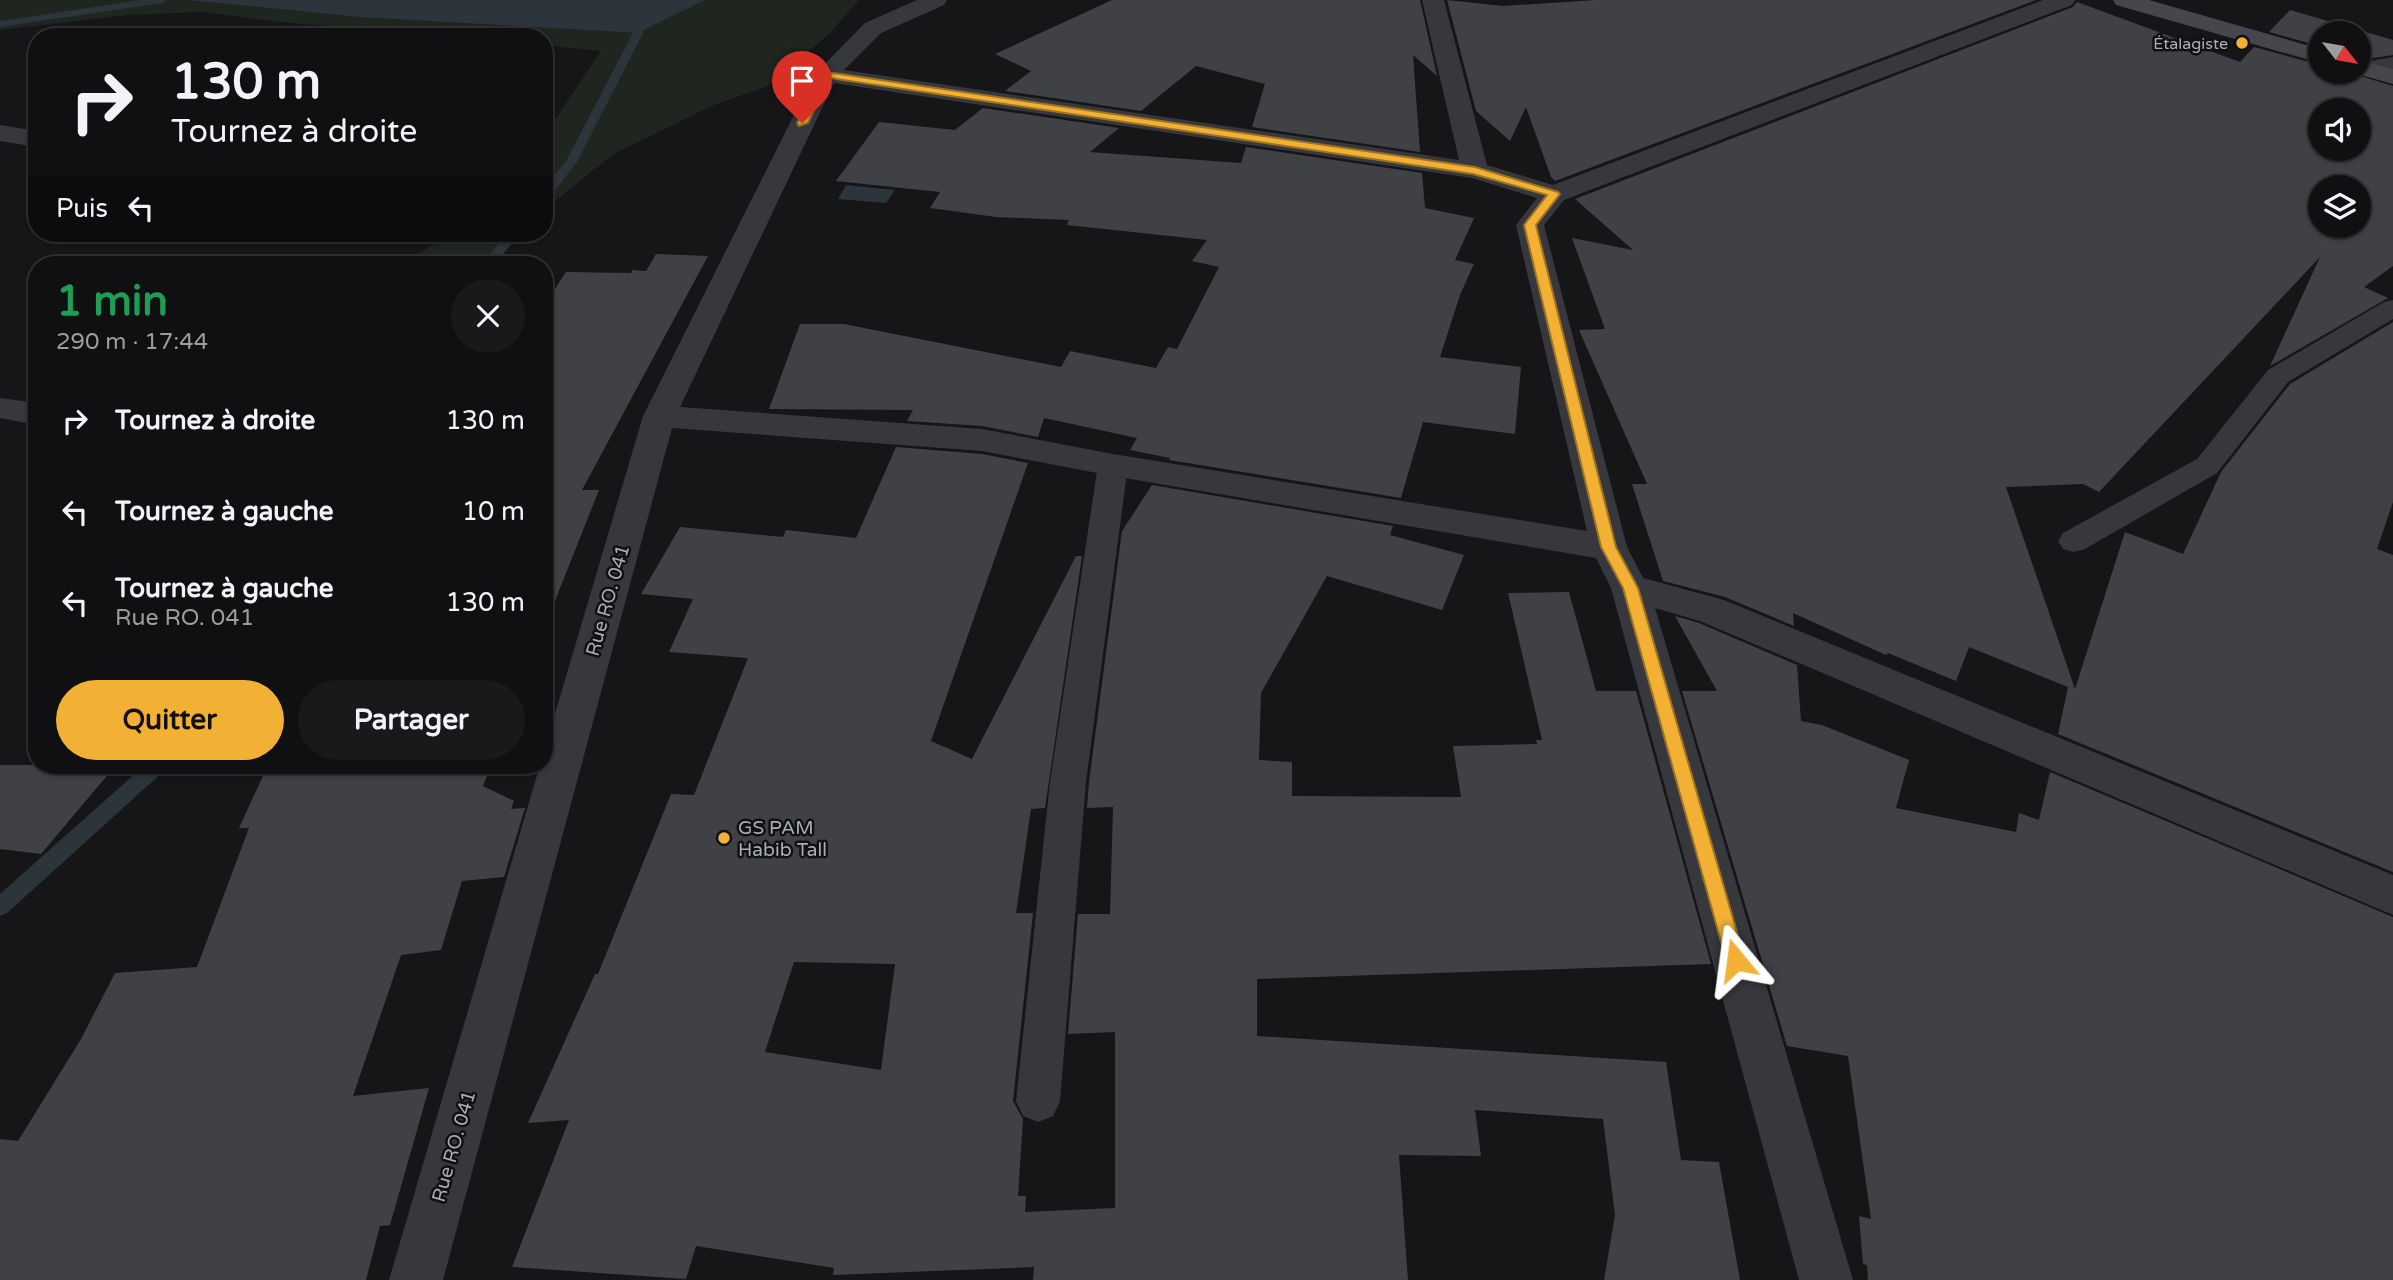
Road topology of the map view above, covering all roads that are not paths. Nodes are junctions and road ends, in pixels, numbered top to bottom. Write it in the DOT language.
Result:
graph roads {
  1 [pos="936,0"];
  2 [pos="1433,0"];
  3 [pos="2064,0"];
  4 [pos="2124,0"];
  5 [pos="2308,53"];
  6 [pos="2393,64"];
  7 [pos="2371,67"];
  8 [pos="2371,70"];
  9 [pos="826,75"];
  10 [pos="2393,77"];
  11 [pos="0,133"];
  12 [pos="28,138"];
  13 [pos="1475,170"];
  14 [pos="1554,194"];
  15 [pos="2393,308"];
  16 [pos="0,408"];
  17 [pos="28,413"];
  18 [pos="659,415"];
  19 [pos="1113,465"];
  20 [pos="2074,541"];
  21 [pos="1609,547"];
  22 [pos="1630,588"];
  23 [pos="2393,894"];
  24 [pos="1038,1101"];
  25 [pos="416,1280"];
  26 [pos="1826,1280"];
  1 -- 9 [label="street, Rue RO. 041"];
  2 -- 13 [label="street"];
  3 -- 14 [label="street"];
  4 -- 5 [label="street"];
  6 -- 7 [label="street"];
  8 -- 10 [label="street"];
  9 -- 13 [label="street"];
  9 -- 18 [label="street, Rue RO. 041"];
  11 -- 12 [label="street"];
  13 -- 14 [label="street"];
  14 -- 21 [label="street"];
  15 -- 20 [label="lane"];
  16 -- 17 [label="street"];
  18 -- 19 [label="street"];
  18 -- 25 [label="street, Rue RO. 041"];
  19 -- 21 [label="street"];
  19 -- 24 [label="lane"];
  21 -- 22 [label="street"];
  22 -- 23 [label="street"];
  22 -- 26 [label="street"];
}
